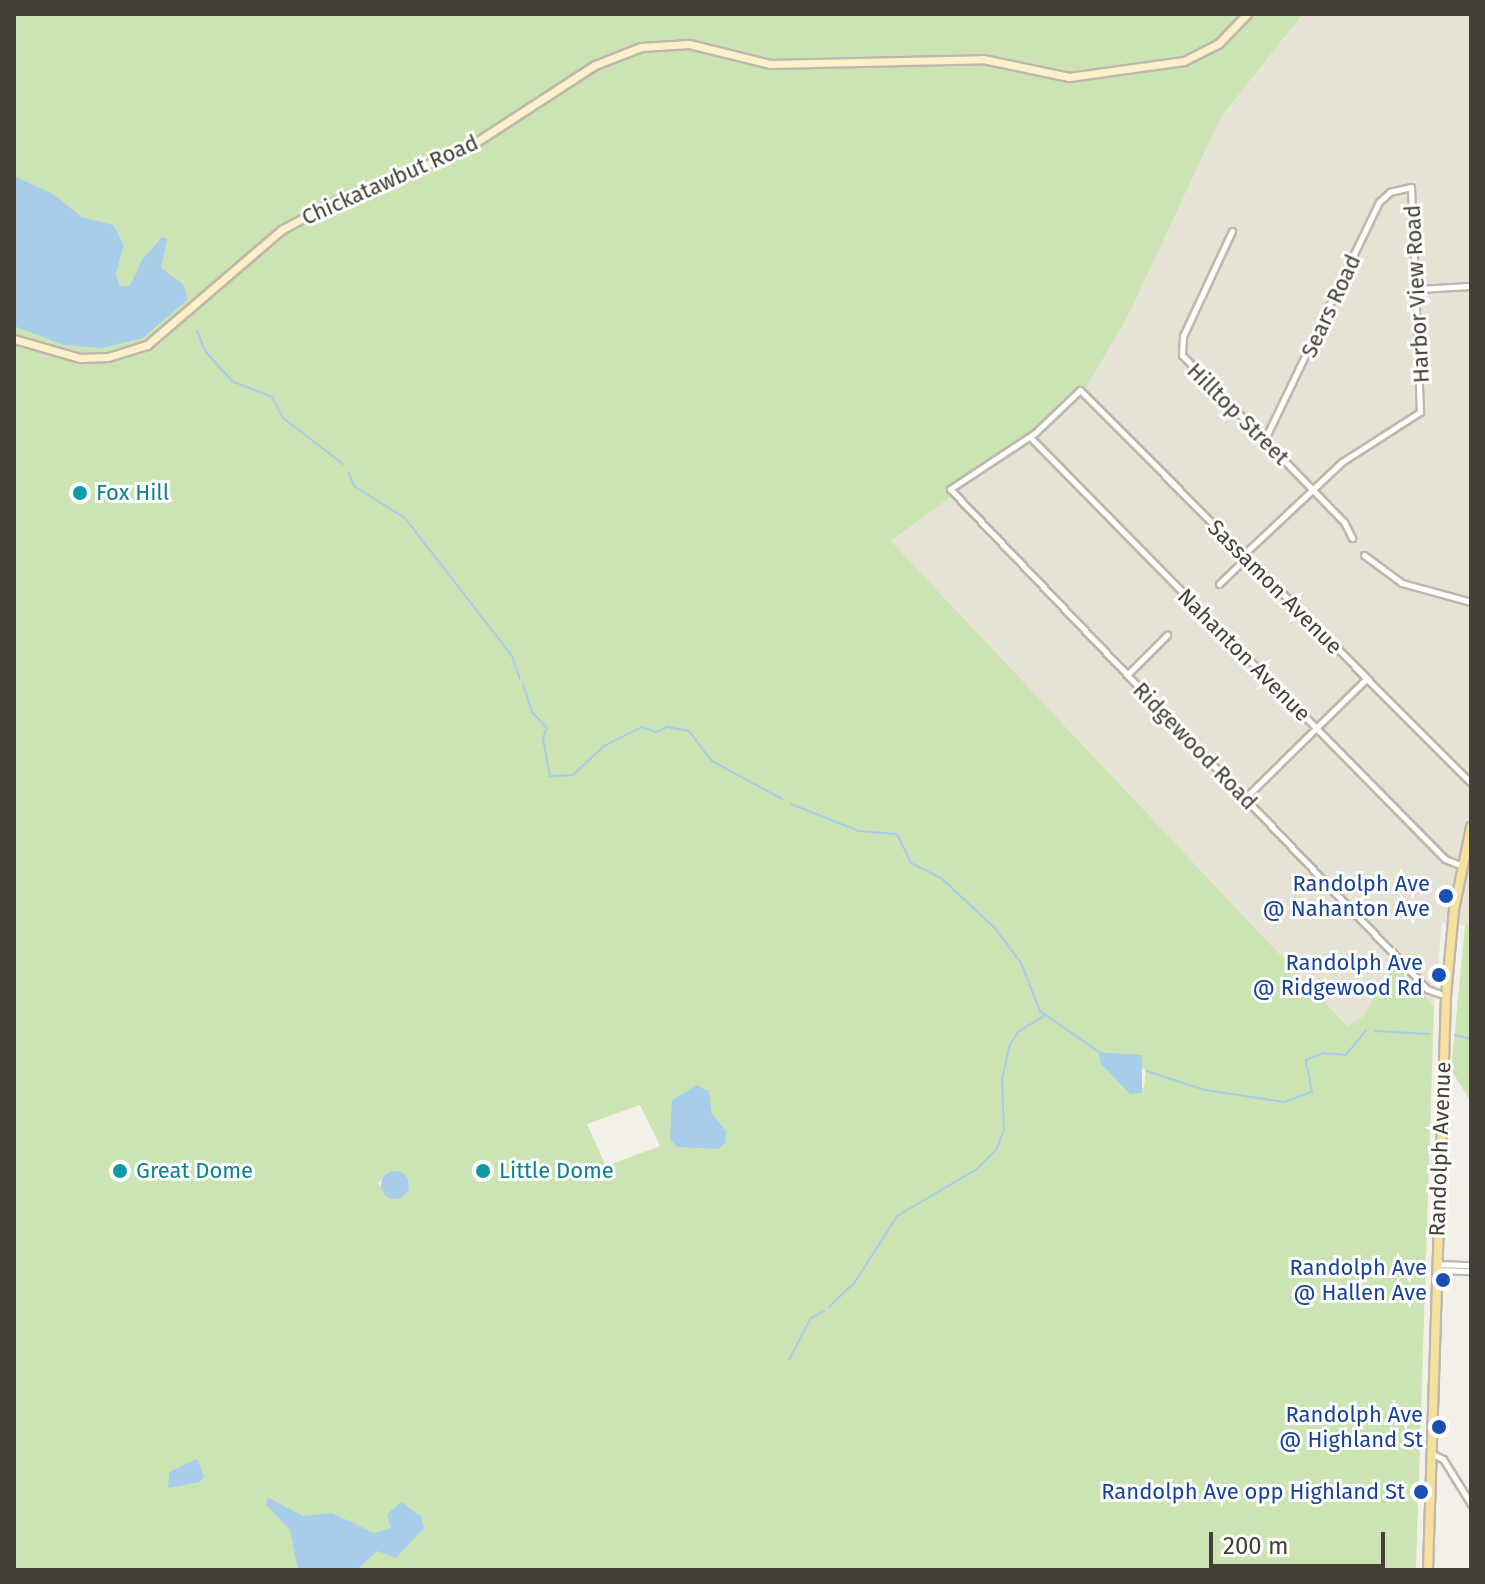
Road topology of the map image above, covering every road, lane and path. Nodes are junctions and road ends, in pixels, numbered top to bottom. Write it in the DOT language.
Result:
graph roads {
  1 [pos="1247,14"];
  2 [pos="1411,187"];
  3 [pos="1232,231"];
  4 [pos="1471,286"];
  5 [pos="1417,289"];
  6 [pos="14,339"];
  7 [pos="1030,437"];
  8 [pos="1264,441"];
  9 [pos="1312,489"];
  10 [pos="1352,538"];
  11 [pos="1364,555"];
  12 [pos="1244,556"];
  13 [pos="1219,584"];
  14 [pos="1471,602"];
  15 [pos="1167,635"];
  16 [pos="1127,675"];
  17 [pos="1366,679"];
  18 [pos="1317,729"];
  19 [pos="1471,783"];
  20 [pos="1245,798"];
  21 [pos="1471,827"];
  22 [pos="1470,839"];
  23 [pos="1462,866"];
  24 [pos="1446,996"];
  25 [pos="1436,1267"];
  26 [pos="1471,1268"];
  27 [pos="1431,1453"];
  28 [pos="1471,1504"];
  29 [pos="1428,1570"];
  1 -- 6 [label="main road, Chickatawbut Road"];
  2 -- 5 [label="street, Harbor View Road"];
  2 -- 8 [label="street, Sears Road"];
  3 -- 8 [label="street, Hilltop Street"];
  4 -- 5 [label="street"];
  5 -- 9 [label="street, Harbor View Road"];
  7 -- 12 [label="street, Sassamon Avenue"];
  7 -- 16 [label="street, Ridgewood Road"];
  7 -- 18 [label="street, Nahanton Avenue"];
  8 -- 9 [label="street, Hilltop Street"];
  9 -- 10 [label="street, Hilltop Street"];
  9 -- 12 [label="street, Harbor View Road"];
  11 -- 14 [label="street"];
  12 -- 13 [label="street, Harbor View Road"];
  12 -- 17 [label="street, Sassamon Avenue"];
  15 -- 16 [label="street"];
  16 -- 20 [label="street, Ridgewood Road"];
  17 -- 18 [label="street"];
  17 -- 19 [label="street, Sassamon Avenue"];
  18 -- 20 [label="street"];
  18 -- 23 [label="street, Nahanton Avenue"];
  20 -- 24 [label="street, Ridgewood Road"];
  21 -- 22 [label="main road, Randolph Avenue"];
  22 -- 23 [label="main road, Randolph Avenue"];
  23 -- 24 [label="main road, Randolph Avenue"];
  24 -- 25 [label="main road, Randolph Avenue"];
  25 -- 26 [label="street"];
  25 -- 27 [label="main road, Randolph Avenue"];
  27 -- 28 [label="street"];
  27 -- 29 [label="main road, Randolph Avenue"];
}
